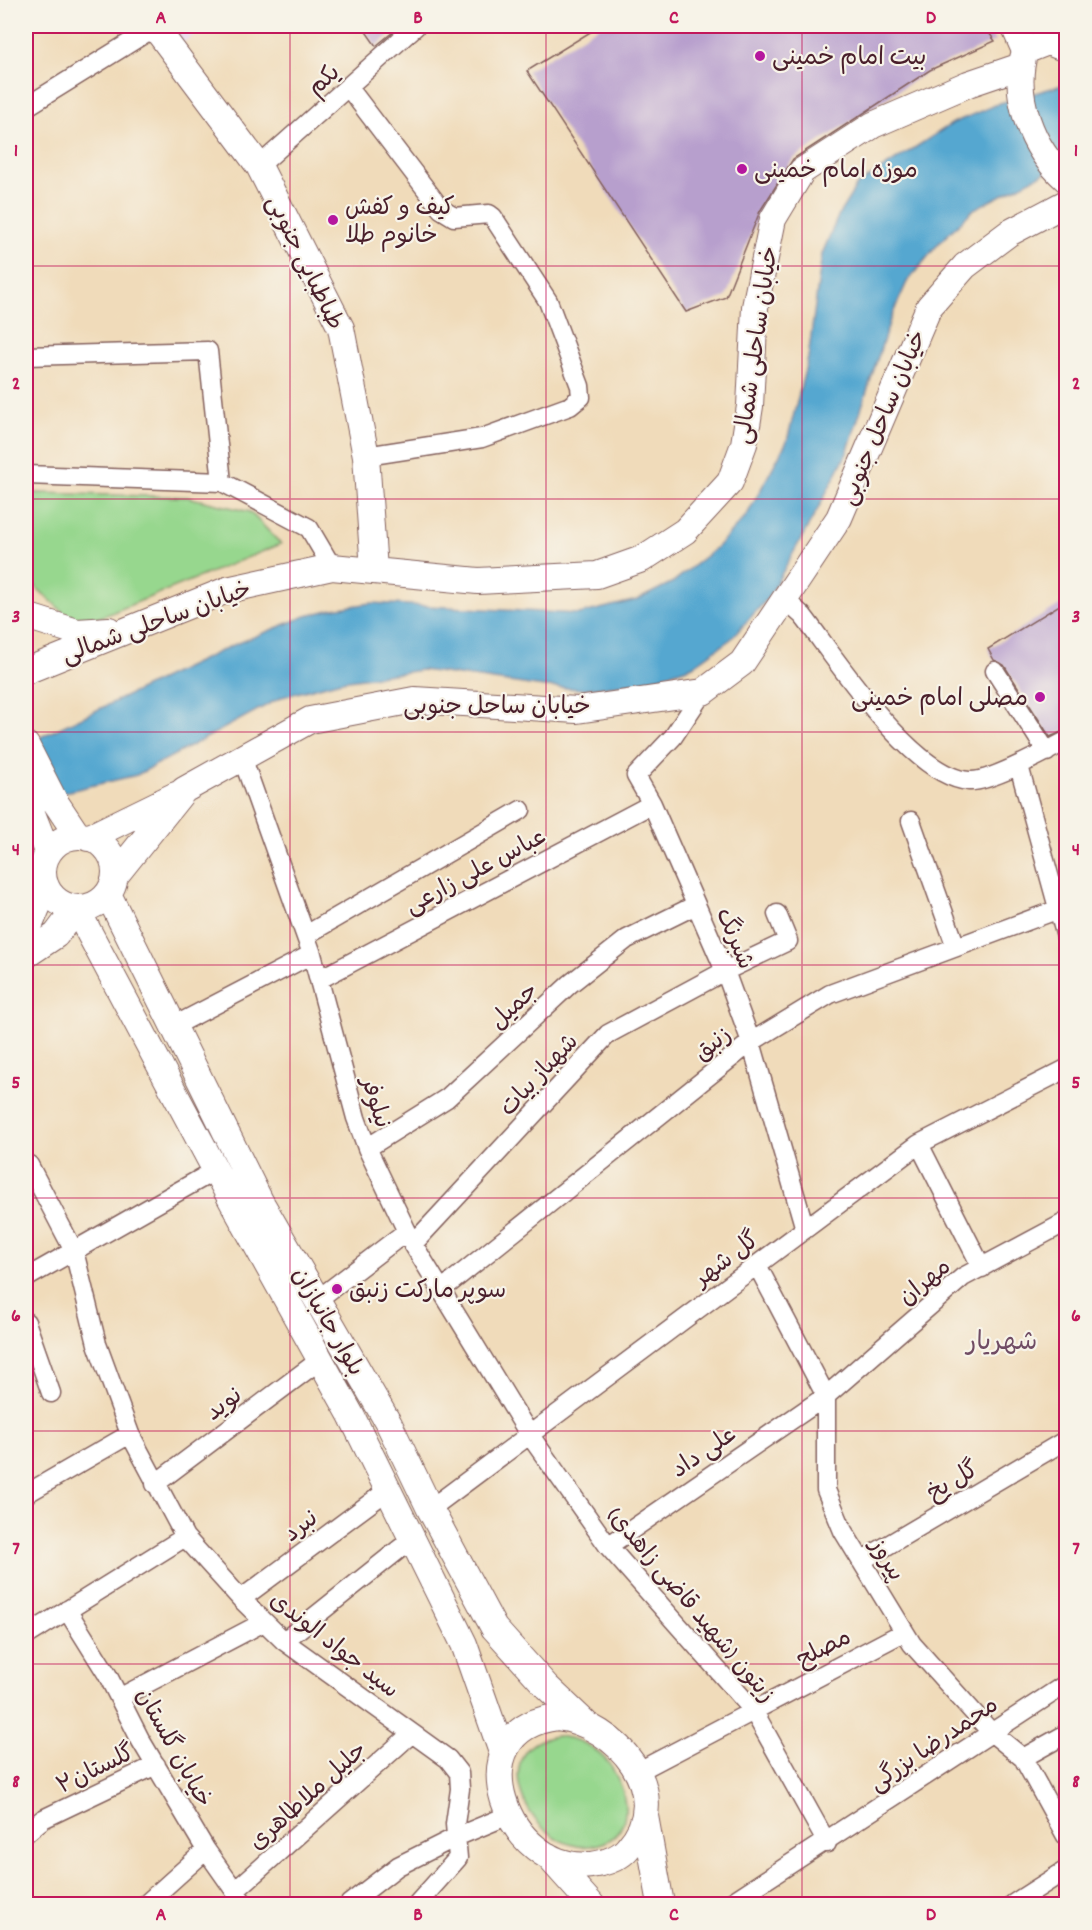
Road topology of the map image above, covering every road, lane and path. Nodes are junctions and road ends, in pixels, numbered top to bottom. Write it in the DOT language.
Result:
graph roads {
  1 [pos="155,26"];
  2 [pos="416,26"];
  3 [pos="1014,26"];
  4 [pos="1036,53"];
  5 [pos="349,88"];
  6 [pos="26,107"];
  7 [pos="259,166"];
  8 [pos="1060,173"];
  9 [pos="1066,203"];
  10 [pos="1037,216"];
  11 [pos="26,356"];
  12 [pos="366,456"];
  13 [pos="26,476"];
  14 [pos="222,482"];
  15 [pos="332,567"];
  16 [pos="375,570"];
  17 [pos="784,599"];
  18 [pos="26,616"];
  19 [pos="125,630"];
  20 [pos="26,671"];
  21 [pos="995,671"];
  22 [pos="703,692"];
  23 [pos="1066,741"];
  24 [pos="26,745"];
  25 [pos="1047,752"];
  26 [pos="243,757"];
  27 [pos="1019,766"];
  28 [pos="184,790"];
  29 [pos="37,803"];
  30 [pos="652,804"];
  31 [pos="521,810"];
  32 [pos="911,821"];
  33 [pos="83,837"];
  34 [pos="48,854"];
  35 [pos="112,885"];
  36 [pos="45,886"];
  37 [pos="696,905"];
  38 [pos="76,908"];
  39 [pos="1063,911"];
  40 [pos="777,914"];
  41 [pos="26,927"];
  42 [pos="306,934"];
  43 [pos="1066,937"];
  44 [pos="956,947"];
  45 [pos="312,954"];
  46 [pos="26,955"];
  47 [pos="725,971"];
  48 [pos="320,979"];
  49 [pos="174,1026"];
  50 [pos="751,1042"];
  51 [pos="1066,1069"];
  52 [pos="919,1144"];
  53 [pos="366,1148"];
  54 [pos="26,1164"];
  55 [pos="216,1170"];
  56 [pos="1066,1222"];
  57 [pos="805,1230"];
  58 [pos="410,1238"];
  59 [pos="74,1251"];
  60 [pos="757,1265"];
  61 [pos="982,1268"];
  62 [pos="26,1278"];
  63 [pos="440,1291"];
  64 [pos="317,1300"];
  65 [pos="26,1322"];
  66 [pos="320,1360"];
  67 [pos="51,1393"];
  68 [pos="826,1396"];
  69 [pos="130,1434"];
  70 [pos="529,1434"];
  71 [pos="1066,1440"];
  72 [pos="155,1484"];
  73 [pos="388,1490"];
  74 [pos="26,1494"];
  75 [pos="430,1509"];
  76 [pos="185,1537"];
  77 [pos="412,1539"];
  78 [pos="608,1546"];
  79 [pos="861,1561"];
  80 [pos="241,1599"];
  81 [pos="67,1610"];
  82 [pos="264,1622"];
  83 [pos="904,1632"];
  84 [pos="26,1636"];
  85 [pos="284,1641"];
  86 [pos="1066,1684"];
  87 [pos="119,1698"];
  88 [pos="753,1710"];
  89 [pos="585,1723"];
  90 [pos="992,1732"];
  91 [pos="411,1734"];
  92 [pos="1066,1734"];
  93 [pos="503,1755"];
  94 [pos="1023,1758"];
  95 [pos="156,1765"];
  96 [pos="637,1772"];
  97 [pos="644,1814"];
  98 [pos="509,1815"];
  99 [pos="26,1833"];
  100 [pos="1066,1836"];
  101 [pos="456,1837"];
  102 [pos="827,1843"];
  103 [pos="206,1850"];
  104 [pos="546,1854"];
  105 [pos="1066,1870"];
  106 [pos="239,1898"];
  107 [pos="590,1904"];
  108 [pos="146,1905"];
  109 [pos="349,1905"];
  110 [pos="417,1905"];
  111 [pos="661,1905"];
  112 [pos="729,1905"];
  113 [pos="1013,1905"];
  1 -- 6 [label="street"];
  1 -- 7 [label="main road, طباطبایی جنوبی"];
  2 -- 5 [label="street, یکم"];
  3 -- 4 [label="main road"];
  4 -- 8 [label="main road"];
  4 -- 16 [label="main road, خیابان ساحلی شمالی"];
  5 -- 7 [label="street, یکم"];
  5 -- 12 [label="street"];
  7 -- 12 [label="main road, طباطبایی جنوبی"];
  8 -- 10 [label="main road"];
  9 -- 10 [label="main road, خیابان ساحل جنوبی"];
  10 -- 17 [label="main road, خیابان ساحل جنوبی"];
  11 -- 14 [label="street"];
  12 -- 16 [label="main road, طباطبایی جنوبی"];
  13 -- 14 [label="street"];
  14 -- 15 [label="street"];
  15 -- 16 [label="main road, خیابان ساحلی شمالی"];
  15 -- 19 [label="main road, خیابان ساحلی شمالی"];
  17 -- 22 [label="main road, خیابان ساحل جنوبی"];
  17 -- 27 [label="street"];
  18 -- 19 [label="main road"];
  19 -- 20 [label="main road, خیابان ساحلی شمالی"];
  21 -- 25 [label="street"];
  22 -- 26 [label="main road, خیابان ساحل جنوبی"];
  22 -- 30 [label="street, شبرنگ"];
  23 -- 25 [label="street"];
  24 -- 29 [label="main road"];
  25 -- 27 [label="street"];
  26 -- 28 [label="main road, خیابان ساحل جنوبی"];
  26 -- 42 [label="street, نیلوفر"];
  27 -- 39 [label="street"];
  28 -- 33 [label="main road"];
  28 -- 35 [label="main road, خیابان ساحل جنوبی"];
  29 -- 33 [label="main road"];
  29 -- 34 [label="main road"];
  30 -- 37 [label="street, شبرنگ"];
  30 -- 48 [label="street, عباس علی زارعی"];
  31 -- 42 [label="street"];
  32 -- 44 [label="street"];
  33 -- 34 [label="main road"];
  33 -- 35 [label="main road"];
  34 -- 36 [label="main road"];
  35 -- 38 [label="main road"];
  35 -- 49 [label="main road, بلوار جانبازان"];
  36 -- 38 [label="main road"];
  36 -- 41 [label="main road"];
  37 -- 47 [label="street, شبرنگ"];
  37 -- 53 [label="street, جمیل"];
  38 -- 46 [label="main road"];
  38 -- 55 [label="main road, بلوار جانبازان"];
  39 -- 43 [label="street"];
  39 -- 44 [label="street, زنبق"];
  40 -- 47 [label="street, شهباز بیات"];
  42 -- 45 [label="street, نیلوفر"];
  44 -- 50 [label="street, زنبق"];
  45 -- 48 [label="street, نیلوفر"];
  45 -- 49 [label="street"];
  47 -- 50 [label="street, شبرنگ"];
  47 -- 58 [label="street, شهباز بیات"];
  48 -- 53 [label="street, نیلوفر"];
  49 -- 64 [label="main road, بلوار جانبازان"];
  50 -- 57 [label="street, شبرنگ"];
  50 -- 63 [label="street, زنبق"];
  51 -- 52 [label="street, گل شهر"];
  52 -- 57 [label="street, گل شهر"];
  52 -- 61 [label="street"];
  53 -- 58 [label="street, نیلوفر"];
  54 -- 59 [label="street, سید جواد الوندی"];
  55 -- 59 [label="street"];
  55 -- 66 [label="main road, بلوار جانبازان"];
  56 -- 61 [label="street, مهران"];
  57 -- 60 [label="street, گل شهر"];
  58 -- 63 [label="street, نیلوفر"];
  58 -- 64 [label="street, شهباز بیات"];
  59 -- 62 [label="street"];
  59 -- 69 [label="street, سید جواد الوندی"];
  60 -- 68 [label="street, پیروز"];
  60 -- 70 [label="street, گل شهر"];
  61 -- 68 [label="street, مهران"];
  63 -- 70 [label="street, نیلوفر"];
  64 -- 75 [label="main road, بلوار جانبازان"];
  65 -- 67 [label="street"];
  66 -- 72 [label="street, نوید"];
  66 -- 73 [label="main road, بلوار جانبازان"];
  68 -- 78 [label="street, علی داد"];
  68 -- 79 [label="street, پیروز"];
  69 -- 72 [label="street, سید جواد الوندی"];
  69 -- 74 [label="street"];
  70 -- 75 [label="street, گل شهر"];
  70 -- 78 [label="street, زیتون (شهید قاضی زاهدی)"];
  71 -- 79 [label="street, گل یخ"];
  72 -- 76 [label="street, سید جواد الوندی"];
  73 -- 77 [label="main road, بلوار جانبازان"];
  73 -- 80 [label="street, نبرد"];
  75 -- 89 [label="main road, بلوار جانبازان"];
  76 -- 80 [label="street, سید جواد الوندی"];
  76 -- 81 [label="street"];
  77 -- 85 [label="street"];
  77 -- 93 [label="main road, بلوار جانبازان"];
  78 -- 88 [label="street, زیتون (شهید قاضی زاهدی)"];
  79 -- 83 [label="street, پیروز"];
  80 -- 82 [label="street, سید جواد الوندی"];
  81 -- 84 [label="street"];
  81 -- 87 [label="street, خیابان گلستان"];
  82 -- 85 [label="street, سید جواد الوندی"];
  82 -- 87 [label="street"];
  83 -- 88 [label="street, مصلح"];
  83 -- 90 [label="street, پیروز"];
  85 -- 91 [label="street, سید جواد الوندی"];
  86 -- 90 [label="street, محمدرضا بزرگی"];
  87 -- 95 [label="street, خیابان گلستان"];
  88 -- 96 [label="street, مصلح"];
  88 -- 102 [label="street, زیتون (شهید قاضی زاهدی)"];
  89 -- 93 [label="main road"];
  89 -- 96 [label="main road"];
  90 -- 94 [label="street, پیروز"];
  90 -- 102 [label="street, محمدرضا بزرگی"];
  91 -- 101 [label="street, سید جواد الوندی"];
  91 -- 106 [label="street, جلیل ملاطاهری"];
  92 -- 94 [label="street"];
  93 -- 98 [label="main road"];
  94 -- 100 [label="street, پیروز"];
  95 -- 99 [label="street, گلستان۲"];
  95 -- 103 [label="street, خیابان گلستان"];
  96 -- 97 [label="main road"];
  97 -- 104 [label="main road"];
  97 -- 111 [label="main road"];
  98 -- 101 [label="street"];
  98 -- 104 [label="main road"];
  101 -- 109 [label="street"];
  101 -- 110 [label="street"];
  102 -- 112 [label="street, محمدرضا بزرگی"];
  103 -- 106 [label="street, خیابان گلستان"];
  103 -- 108 [label="street"];
  104 -- 107 [label="main road"];
  105 -- 113 [label="street"];
}
